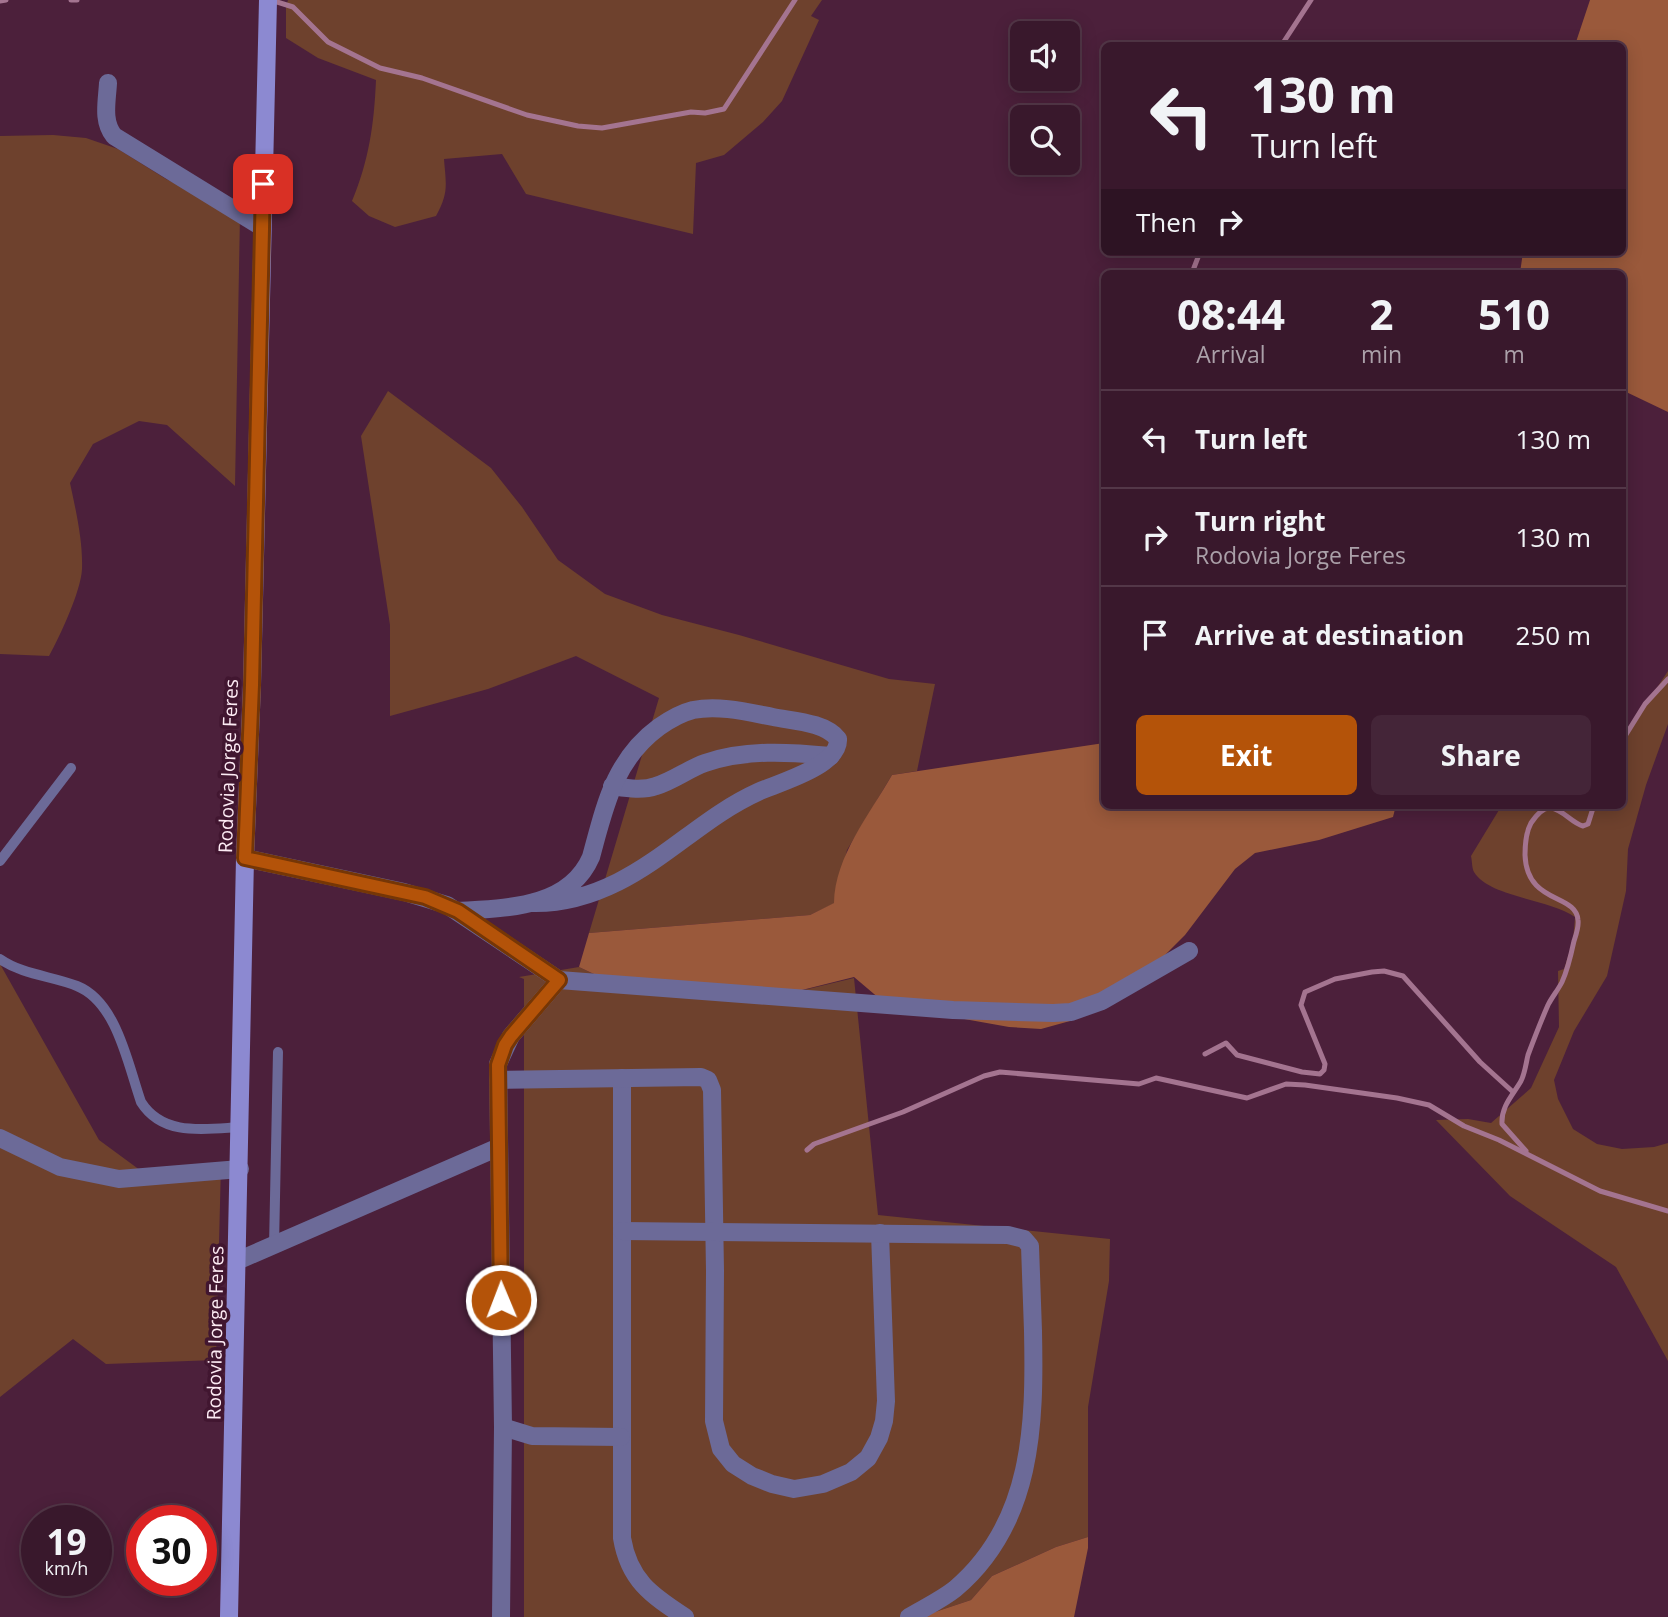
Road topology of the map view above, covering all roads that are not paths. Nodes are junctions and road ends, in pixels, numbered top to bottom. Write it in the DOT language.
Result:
graph roads {
  1 [pos="268,0"];
  2 [pos="108,83"];
  3 [pos="262,227"];
  4 [pos="831,756"];
  5 [pos="71,768"];
  6 [pos="612,786"];
  7 [pos="245,858"];
  8 [pos="0,861"];
  9 [pos="531,903"];
  10 [pos="458,911"];
  11 [pos="1189,951"];
  12 [pos="0,959"];
  13 [pos="559,980"];
  14 [pos="278,1052"];
  15 [pos="622,1078"];
  16 [pos="498,1080"];
  17 [pos="241,1127"];
  18 [pos="0,1138"];
  19 [pos="499,1147"];
  20 [pos="240,1169"];
  21 [pos="622,1231"];
  22 [pos="715,1232"];
  23 [pos="880,1233"];
  24 [pos="274,1246"];
  25 [pos="237,1261"];
  26 [pos="503,1427"];
  27 [pos="621,1437"];
  28 [pos="229,1617"];
  29 [pos="501,1617"];
  30 [pos="685,1617"];
  31 [pos="909,1617"];
  1 -- 3 [label="main road, Rodovia Jorge Feres"];
  2 -- 3 [label="street"];
  3 -- 7 [label="main road, Rodovia Jorge Feres"];
  4 -- 6 [label="street"];
  4 -- 6 [label="street"];
  4 -- 9 [label="street"];
  5 -- 8 [label="lane"];
  6 -- 9 [label="street"];
  7 -- 10 [label="street"];
  7 -- 17 [label="main road, Rodovia Jorge Feres"];
  9 -- 10 [label="street"];
  10 -- 13 [label="street"];
  11 -- 13 [label="street"];
  12 -- 17 [label="lane"];
  13 -- 16 [label="street"];
  14 -- 24 [label="lane"];
  15 -- 16 [label="street"];
  15 -- 21 [label="street"];
  15 -- 22 [label="street"];
  16 -- 19 [label="street"];
  17 -- 20 [label="main road, Rodovia Jorge Feres"];
  18 -- 20 [label="street"];
  19 -- 24 [label="street"];
  19 -- 26 [label="street"];
  20 -- 25 [label="main road, Rodovia Jorge Feres"];
  21 -- 22 [label="street"];
  21 -- 27 [label="street"];
  22 -- 23 [label="street"];
  22 -- 23 [label="street"];
  23 -- 31 [label="street"];
  24 -- 25 [label="street"];
  25 -- 28 [label="main road, Rodovia Jorge Feres"];
  26 -- 27 [label="street"];
  26 -- 29 [label="street"];
  27 -- 30 [label="street"];
}
